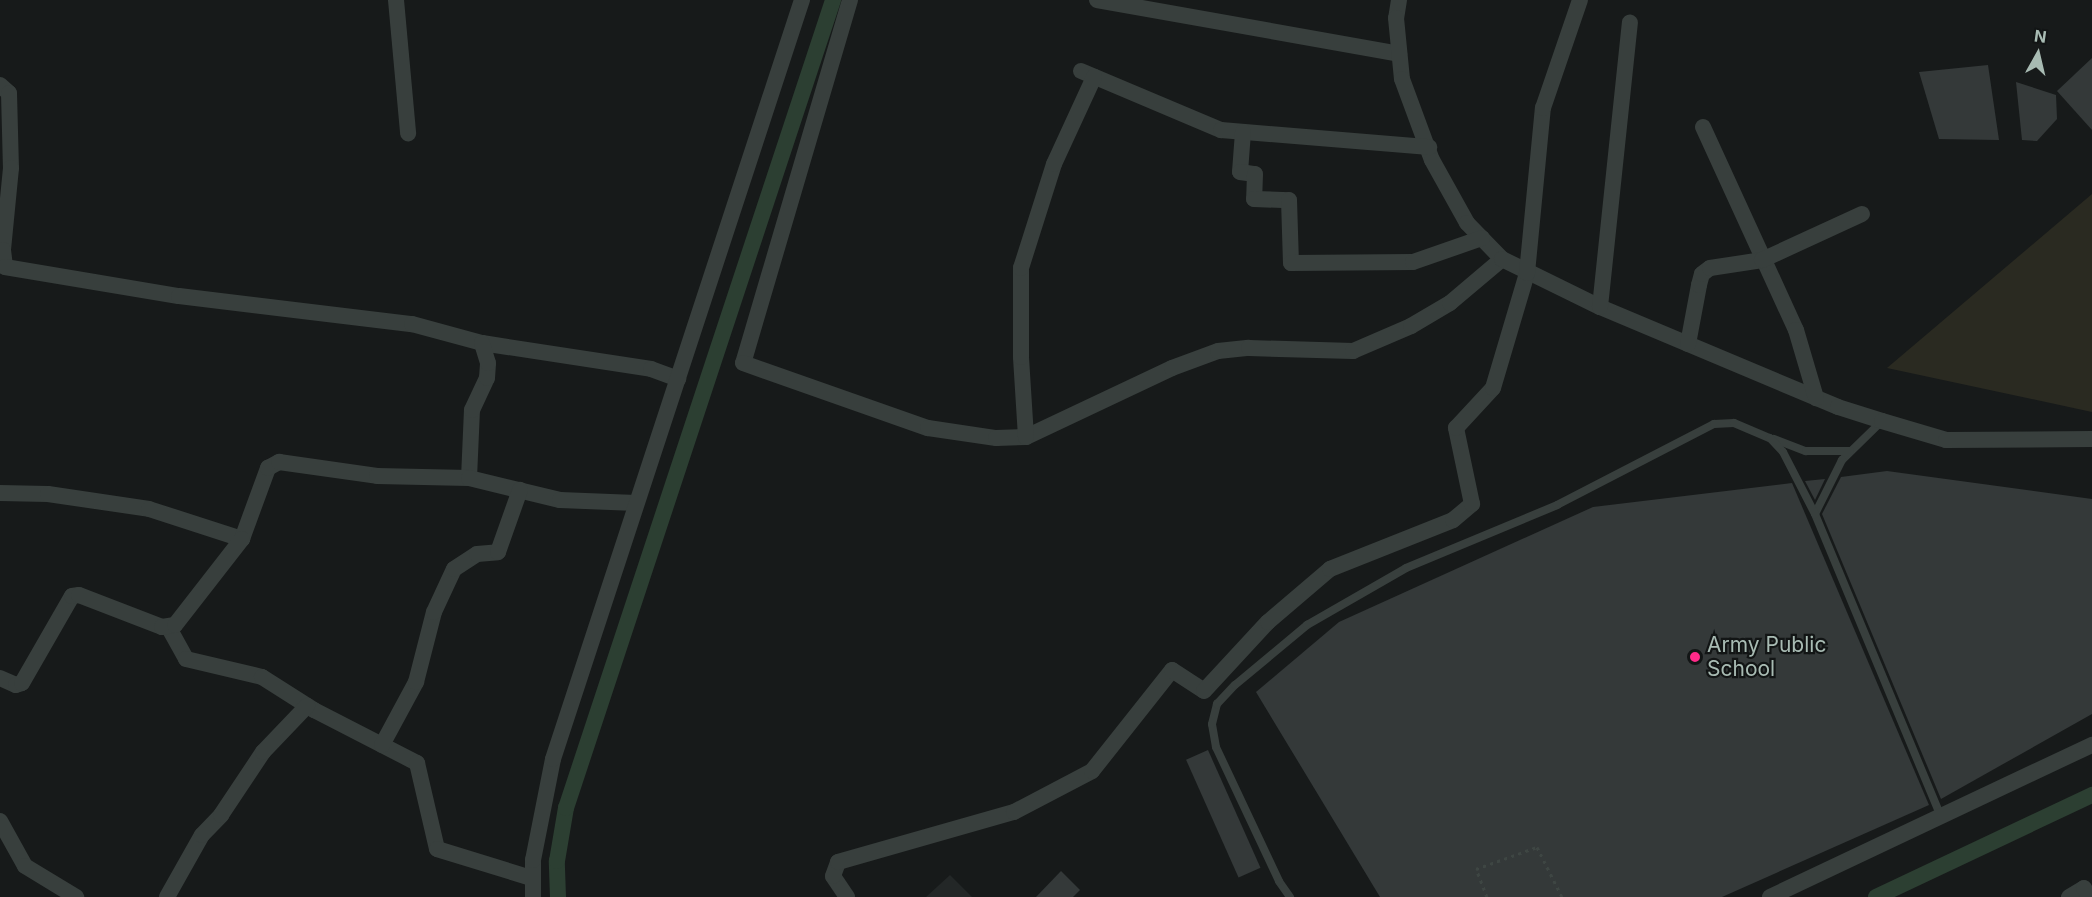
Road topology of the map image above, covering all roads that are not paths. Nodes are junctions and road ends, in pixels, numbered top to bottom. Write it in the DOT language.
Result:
graph roads {
  1 [pos="396,0"];
  2 [pos="802,0"];
  3 [pos="850,0"];
  4 [pos="1096,0"];
  5 [pos="1399,0"];
  6 [pos="1580,0"];
  7 [pos="1630,23"];
  8 [pos="1399,54"];
  9 [pos="0,85"];
  10 [pos="1703,127"];
  11 [pos="1243,132"];
  12 [pos="408,133"];
  13 [pos="1429,147"];
  14 [pos="1862,214"];
  15 [pos="1482,238"];
  16 [pos="1502,259"];
  17 [pos="1762,260"];
  18 [pos="1527,273"];
  19 [pos="1600,307"];
  20 [pos="482,344"];
  21 [pos="1688,344"];
  22 [pos="678,379"];
  23 [pos="1816,398"];
  24 [pos="1882,421"];
  25 [pos="1026,436"];
  26 [pos="1770,438"];
  27 [pos="2092,439"];
  28 [pos="1850,452"];
  29 [pos="469,478"];
  30 [pos="520,490"];
  31 [pos="0,493"];
  32 [pos="636,503"];
  33 [pos="1815,514"];
  34 [pos="242,539"];
  35 [pos="169,628"];
  36 [pos="0,678"];
  37 [pos="307,706"];
  38 [pos="382,746"];
  39 [pos="2092,746"];
  40 [pos="1941,816"];
  41 [pos="0,821"];
  42 [pos="531,878"];
  43 [pos="76,897"];
  44 [pos="167,897"];
  45 [pos="533,897"];
  46 [pos="847,897"];
  47 [pos="1290,897"];
  48 [pos="1770,897"];
  49 [pos="2069,897"];
  50 [pos="2089,897"];
  1 -- 12 [label="street"];
  2 -- 22 [label="street"];
  3 -- 25 [label="street"];
  4 -- 8 [label="street"];
  5 -- 8 [label="street"];
  6 -- 18 [label="street"];
  7 -- 19 [label="street"];
  8 -- 13 [label="street"];
  9 -- 20 [label="street"];
  10 -- 17 [label="street"];
  11 -- 13 [label="street"];
  11 -- 15 [label="street"];
  11 -- 25 [label="street"];
  13 -- 15 [label="street"];
  14 -- 17 [label="street"];
  15 -- 16 [label="street"];
  16 -- 18 [label="street"];
  16 -- 25 [label="street"];
  17 -- 21 [label="street"];
  17 -- 23 [label="street"];
  18 -- 19 [label="street"];
  18 -- 46 [label="street"];
  19 -- 21 [label="street"];
  20 -- 22 [label="street"];
  20 -- 29 [label="street"];
  21 -- 23 [label="street"];
  22 -- 32 [label="street"];
  23 -- 24 [label="street"];
  24 -- 27 [label="street"];
  24 -- 28 [label="lane"];
  26 -- 28 [label="lane"];
  26 -- 33 [label="lane"];
  26 -- 47 [label="lane"];
  28 -- 33 [label="lane"];
  29 -- 30 [label="street"];
  29 -- 34 [label="street"];
  30 -- 32 [label="street"];
  30 -- 38 [label="street"];
  31 -- 34 [label="street"];
  32 -- 42 [label="street"];
  33 -- 40 [label="lane"];
  34 -- 35 [label="street"];
  35 -- 36 [label="street"];
  35 -- 37 [label="street"];
  37 -- 38 [label="street"];
  37 -- 44 [label="street"];
  38 -- 42 [label="street"];
  39 -- 40 [label="street"];
  40 -- 48 [label="street"];
  41 -- 43 [label="street"];
  42 -- 45 [label="street"];
  49 -- 50 [label="street"];
}
